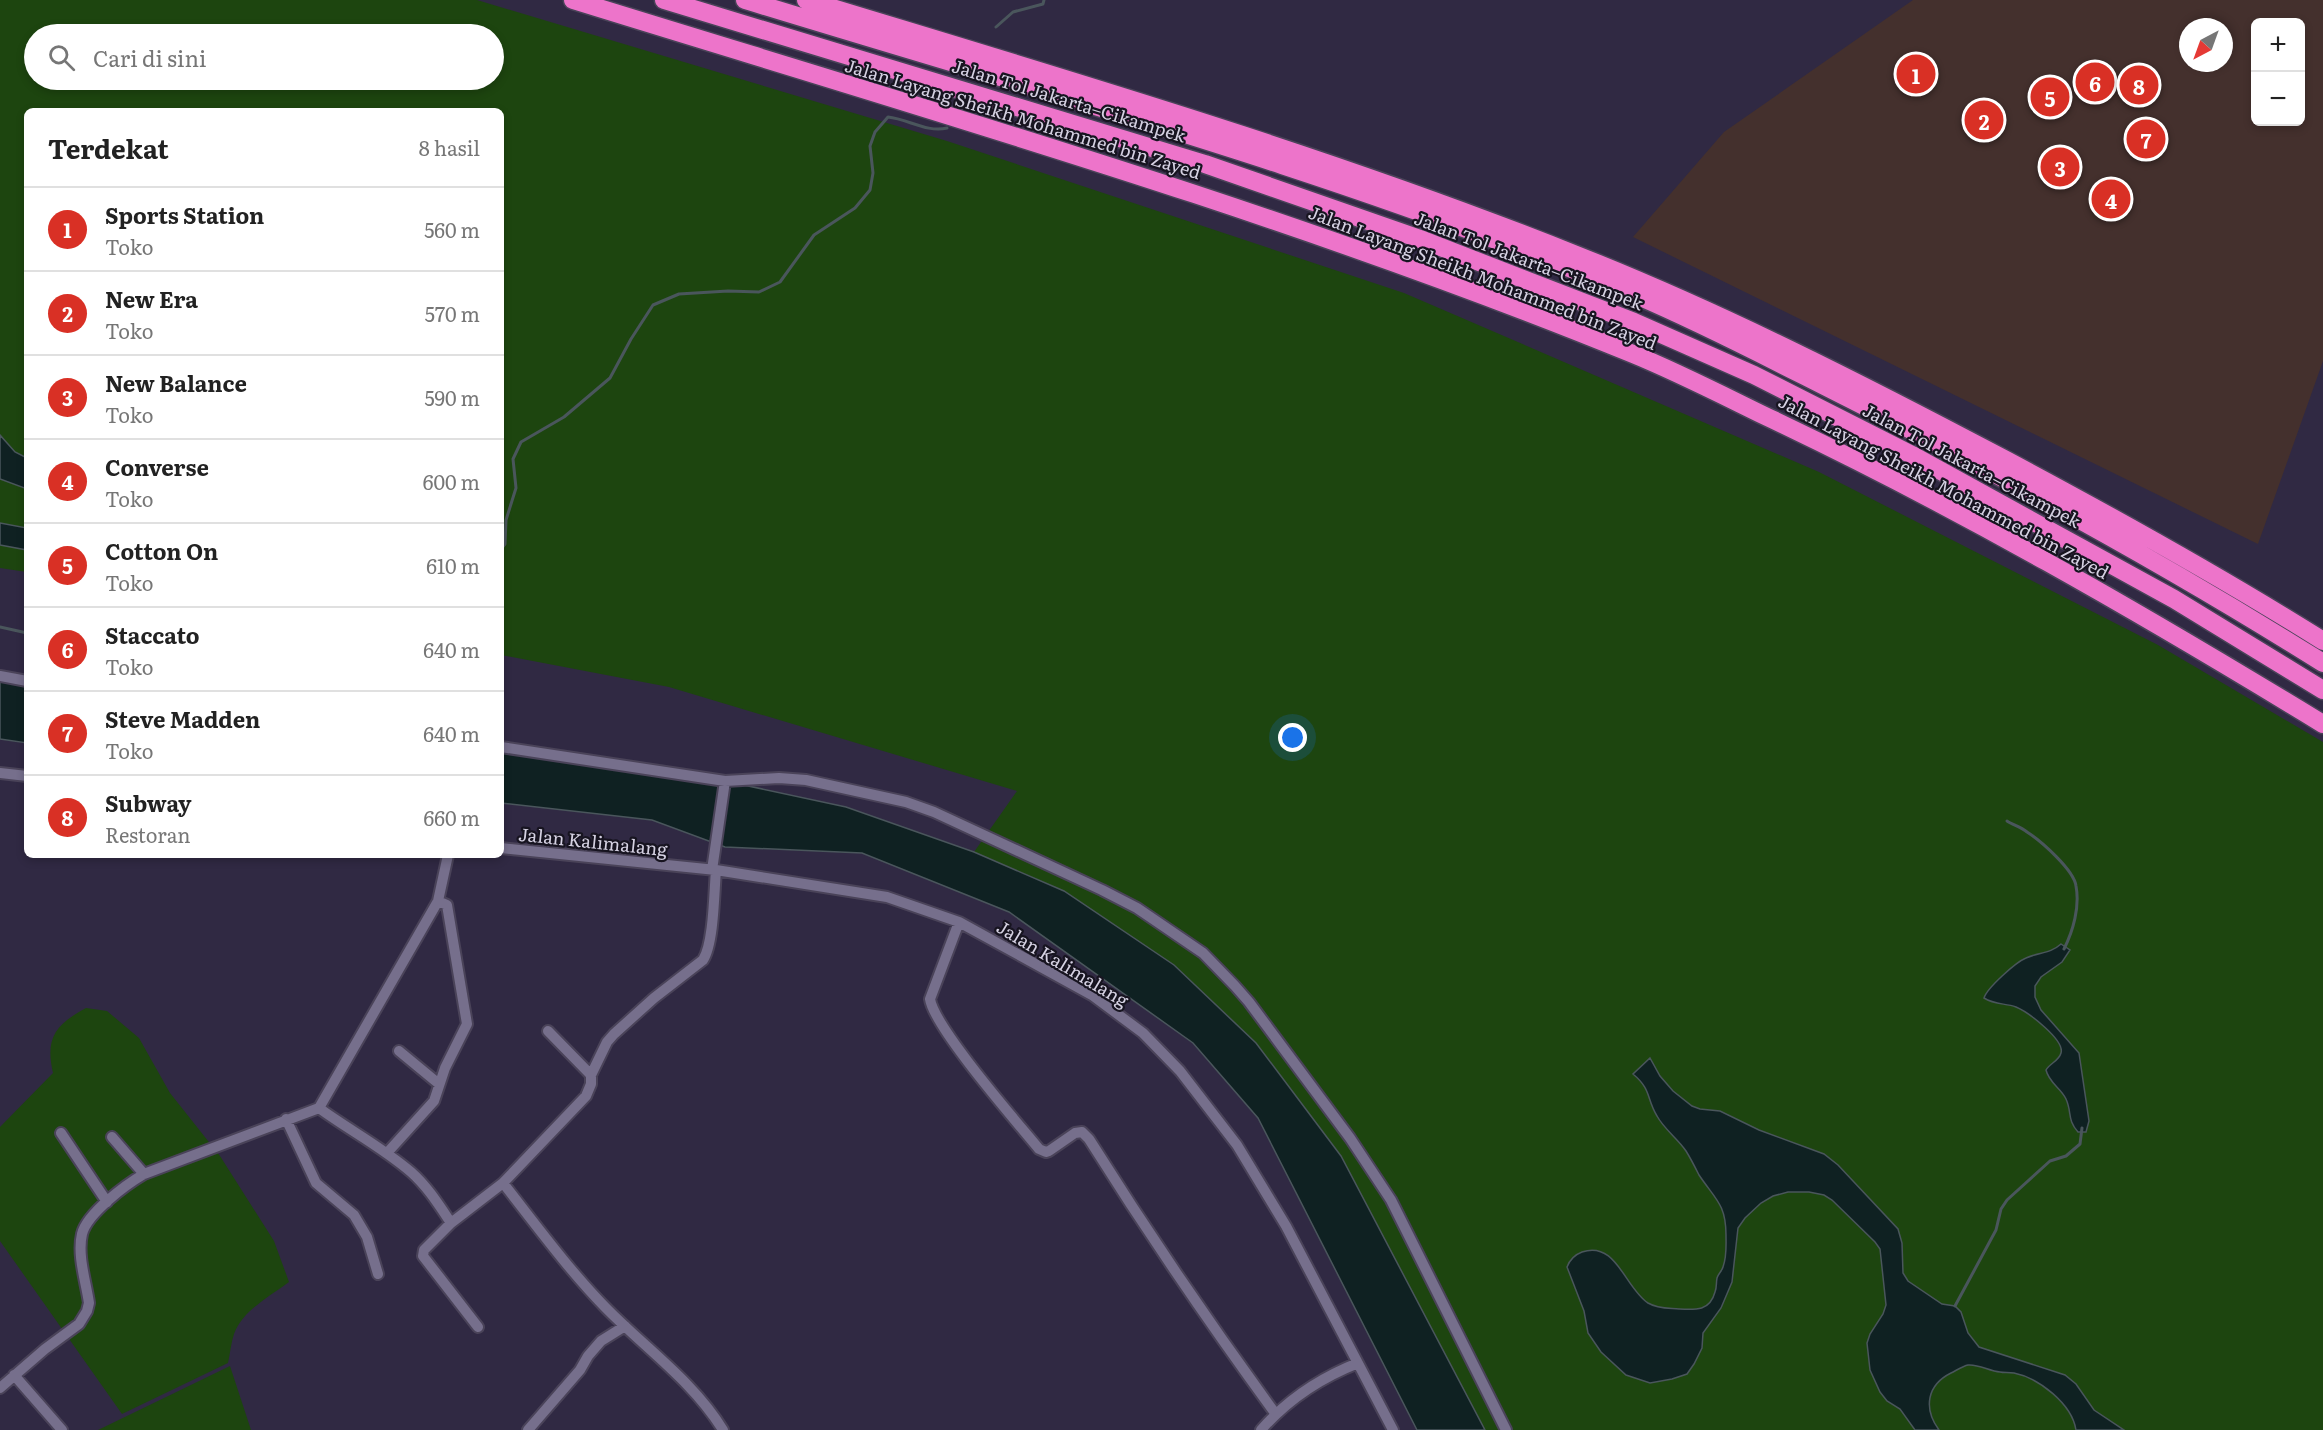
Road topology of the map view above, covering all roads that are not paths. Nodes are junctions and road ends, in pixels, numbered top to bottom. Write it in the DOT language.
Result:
graph roads {
  1 [pos="573,0"];
  2 [pos="664,0"];
  3 [pos="745,0"];
  4 [pos="806,0"];
  5 [pos="2323,641"];
  6 [pos="2323,663"];
  7 [pos="0,676"];
  8 [pos="24,680"];
  9 [pos="2323,690"];
  10 [pos="2323,724"];
  11 [pos="504,748"];
  12 [pos="0,773"];
  13 [pos="24,776"];
  14 [pos="724,786"];
  15 [pos="504,848"];
  16 [pos="447,858"];
  17 [pos="714,866"];
  18 [pos="438,901"];
  19 [pos="959,922"];
  20 [pos="548,1031"];
  21 [pos="399,1051"];
  22 [pos="591,1075"];
  23 [pos="439,1084"];
  24 [pos="319,1108"];
  25 [pos="286,1119"];
  26 [pos="61,1133"];
  27 [pos="112,1137"];
  28 [pos="387,1153"];
  29 [pos="144,1174"];
  30 [pos="503,1183"];
  31 [pos="107,1202"];
  32 [pos="451,1223"];
  33 [pos="378,1274"];
  34 [pos="625,1326"];
  35 [pos="478,1327"];
  36 [pos="1358,1363"];
  37 [pos="14,1375"];
  38 [pos="0,1388"];
  39 [pos="1275,1413"];
  40 [pos="62,1430"];
  41 [pos="528,1430"];
  42 [pos="723,1430"];
  43 [pos="1261,1430"];
  44 [pos="1393,1430"];
  45 [pos="1506,1430"];
  1 -- 10 [label="highway, Jalan Layang Sheikh Mohammed bin Zayed"];
  2 -- 9 [label="highway, Jalan Tol Jakarta–Cikampek"];
  3 -- 6 [label="highway, Jalan Tol Jakarta–Cikampek"];
  4 -- 5 [label="highway"];
  7 -- 8 [label="street"];
  11 -- 14 [label="street"];
  12 -- 13 [label="street"];
  14 -- 17 [label="street"];
  14 -- 45 [label="street"];
  15 -- 17 [label="street, Jalan Kalimalang"];
  16 -- 18 [label="street"];
  17 -- 19 [label="street, Jalan Kalimalang"];
  17 -- 22 [label="street"];
  18 -- 23 [label="street"];
  18 -- 24 [label="street"];
  19 -- 36 [label="street, Jalan Kalimalang"];
  19 -- 39 [label="street"];
  20 -- 22 [label="street"];
  21 -- 23 [label="street"];
  22 -- 30 [label="street"];
  23 -- 28 [label="street"];
  24 -- 25 [label="street"];
  24 -- 28 [label="street"];
  25 -- 29 [label="street"];
  25 -- 33 [label="street"];
  26 -- 31 [label="street"];
  27 -- 29 [label="street"];
  28 -- 32 [label="street"];
  29 -- 31 [label="street"];
  30 -- 32 [label="street"];
  30 -- 34 [label="street"];
  31 -- 37 [label="street"];
  32 -- 35 [label="street"];
  34 -- 41 [label="street"];
  34 -- 42 [label="street"];
  36 -- 39 [label="street"];
  36 -- 44 [label="street, Jalan Kalimalang"];
  37 -- 38 [label="street"];
  37 -- 40 [label="street"];
  39 -- 43 [label="street"];
}
